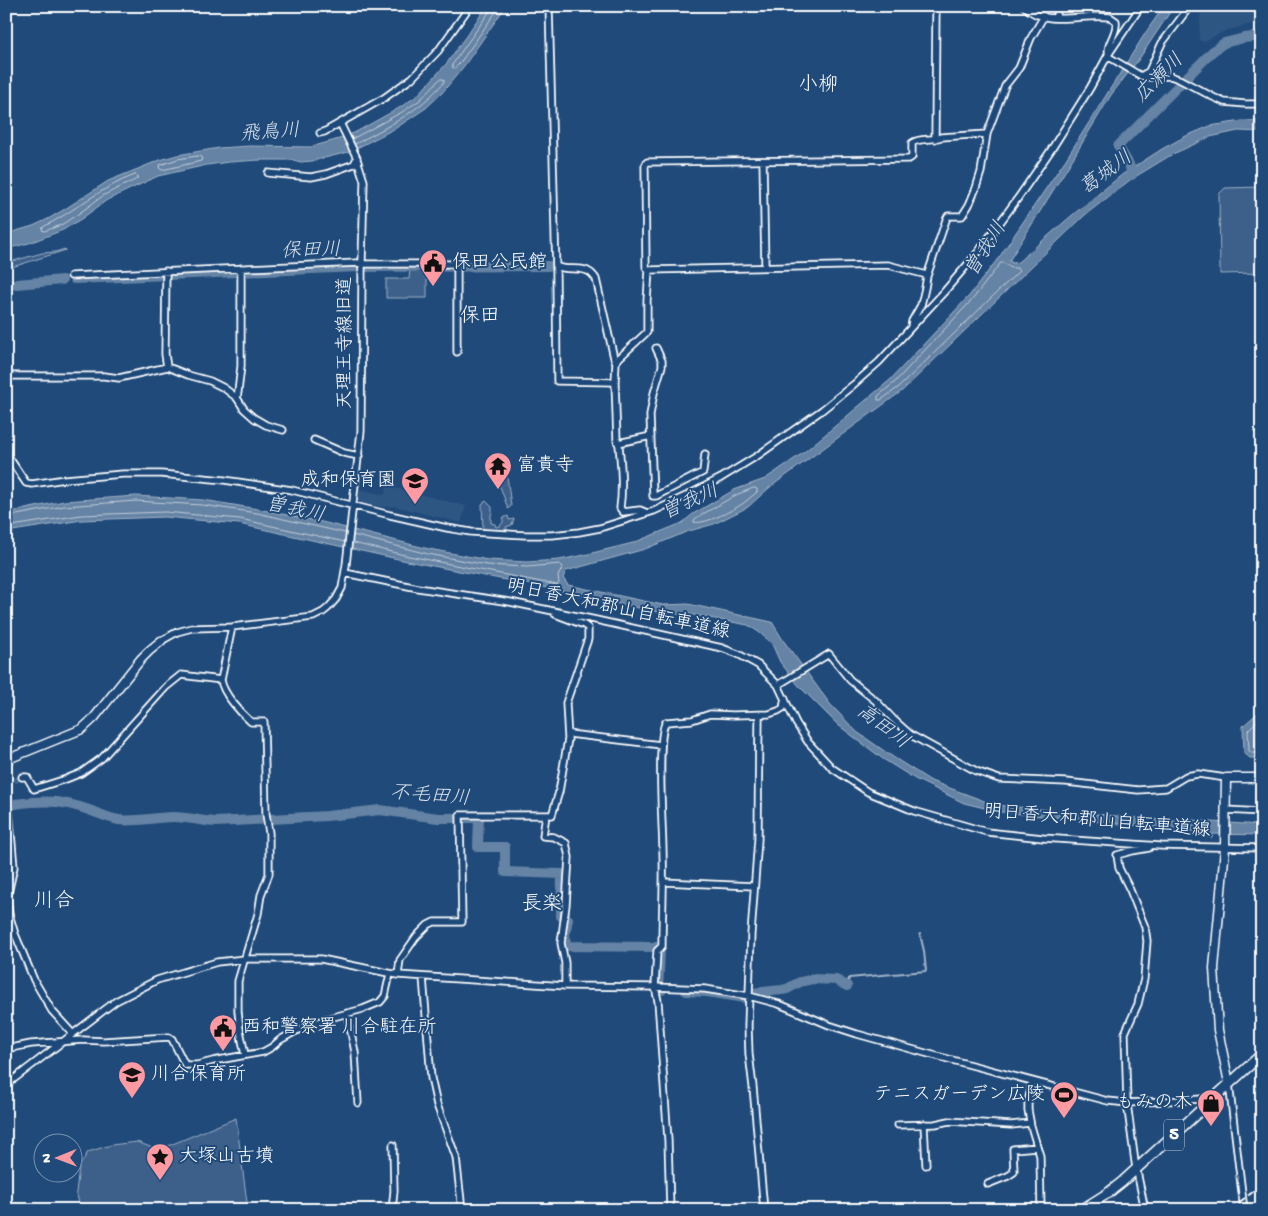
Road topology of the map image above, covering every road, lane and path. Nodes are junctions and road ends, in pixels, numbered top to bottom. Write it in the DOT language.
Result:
graph roads {
  1 [pos="470,6"];
  2 [pos="549,6"];
  3 [pos="936,6"];
  4 [pos="1024,6"];
  5 [pos="1059,6"];
  6 [pos="1141,6"];
  7 [pos="1190,6"];
  8 [pos="1044,16"];
  9 [pos="1055,18"];
  10 [pos="1109,56"];
  11 [pos="1141,76"];
  12 [pos="1262,102"];
  13 [pos="341,124"];
  14 [pos="320,133"];
  15 [pos="987,134"];
  16 [pos="935,139"];
  17 [pos="356,157"];
  18 [pos="763,161"];
  19 [pos="268,173"];
  20 [pos="362,263"];
  21 [pos="556,266"];
  22 [pos="765,267"];
  23 [pos="241,268"];
  24 [pos="649,270"];
  25 [pos="166,271"];
  26 [pos="71,276"];
  27 [pos="926,276"];
  28 [pos="910,329"];
  29 [pos="656,348"];
  30 [pos="458,352"];
  31 [pos="616,362"];
  32 [pos="168,367"];
  33 [pos="6,376"];
  34 [pos="615,382"];
  35 [pos="237,398"];
  36 [pos="283,430"];
  37 [pos="651,436"];
  38 [pos="314,440"];
  39 [pos="618,443"];
  40 [pos="6,453"];
  41 [pos="705,454"];
  42 [pos="359,456"];
  43 [pos="353,505"];
  44 [pos="647,513"];
  45 [pos="345,573"];
  46 [pos="546,610"];
  47 [pos="232,627"];
  48 [pos="161,641"];
  49 [pos="222,680"];
  50 [pos="779,684"];
  51 [pos="785,698"];
  52 [pos="759,715"];
  53 [pos="568,734"];
  54 [pos="662,745"];
  55 [pos="7,757"];
  56 [pos="22,777"];
  57 [pos="1226,778"];
  58 [pos="1262,778"];
  59 [pos="7,798"];
  60 [pos="1226,812"];
  61 [pos="1262,812"];
  62 [pos="546,815"];
  63 [pos="1161,846"];
  64 [pos="1225,846"];
  65 [pos="1262,848"];
  66 [pos="663,882"];
  67 [pos="754,886"];
  68 [pos="245,958"];
  69 [pos="390,974"];
  70 [pos="398,975"];
  71 [pos="423,977"];
  72 [pos="565,986"];
  73 [pos="657,987"];
  74 [pos="748,996"];
  75 [pos="347,1013"];
  76 [pos="73,1034"];
  77 [pos="63,1041"];
  78 [pos="6,1049"];
  79 [pos="1262,1054"];
  80 [pos="245,1055"];
  81 [pos="1032,1081"];
  82 [pos="1228,1083"];
  83 [pos="6,1085"];
  84 [pos="1210,1101"];
  85 [pos="358,1103"];
  86 [pos="1127,1103"];
  87 [pos="1030,1123"];
  88 [pos="924,1124"];
  89 [pos="898,1125"];
  90 [pos="394,1145"];
  91 [pos="1037,1147"];
  92 [pos="926,1165"];
  93 [pos="1136,1169"];
  94 [pos="988,1184"];
  95 [pos="392,1210"];
  96 [pos="462,1210"];
  97 [pos="670,1210"];
  98 [pos="764,1210"];
  99 [pos="1041,1210"];
  100 [pos="1081,1210"];
  101 [pos="1145,1210"];
  102 [pos="1244,1210"];
  1 -- 13 [label="street"];
  2 -- 21 [label="street"];
  3 -- 16 [label="street"];
  4 -- 8 [label="street"];
  5 -- 9 [label="street"];
  6 -- 10 [label="street"];
  7 -- 11 [label="street"];
  8 -- 9 [label="street"];
  8 -- 15 [label="street"];
  9 -- 10 [label="street"];
  10 -- 11 [label="street"];
  10 -- 28 [label="street"];
  11 -- 12 [label="street"];
  13 -- 14 [label="street"];
  13 -- 17 [label="street, 天理王寺線旧道"];
  15 -- 16 [label="street"];
  15 -- 27 [label="street"];
  16 -- 18 [label="street"];
  17 -- 19 [label="street"];
  17 -- 20 [label="street, 天理王寺線旧道"];
  18 -- 22 [label="street"];
  18 -- 24 [label="street"];
  20 -- 23 [label="street"];
  20 -- 30 [label="street"];
  20 -- 42 [label="street, 天理王寺線旧道"];
  21 -- 31 [label="street"];
  21 -- 34 [label="street"];
  22 -- 24 [label="street"];
  22 -- 27 [label="street"];
  23 -- 25 [label="street"];
  23 -- 35 [label="street"];
  24 -- 31 [label="street"];
  25 -- 26 [label="street"];
  25 -- 32 [label="street"];
  27 -- 28 [label="street"];
  28 -- 44 [label="street"];
  29 -- 37 [label="street"];
  31 -- 34 [label="street"];
  32 -- 33 [label="street"];
  32 -- 35 [label="street"];
  34 -- 39 [label="street"];
  35 -- 36 [label="street"];
  37 -- 39 [label="street"];
  37 -- 41 [label="street"];
  38 -- 42 [label="street"];
  39 -- 44 [label="street"];
  40 -- 43 [label="street"];
  42 -- 43 [label="street, 天理王寺線旧道"];
  43 -- 44 [label="street"];
  43 -- 45 [label="street, 天理王寺線旧道"];
  45 -- 46 [label="street, 明日香大和郡山自転車道線"];
  45 -- 47 [label="street, 天理王寺線旧道"];
  46 -- 50 [label="street, 明日香大和郡山自転車道線"];
  46 -- 53 [label="street"];
  47 -- 48 [label="street, 天理王寺線旧道"];
  47 -- 49 [label="street"];
  48 -- 55 [label="street, 天理王寺線旧道"];
  49 -- 56 [label="street"];
  49 -- 68 [label="street"];
  50 -- 51 [label="street, 明日香大和郡山自転車道線"];
  50 -- 57 [label="street"];
  51 -- 52 [label="street"];
  51 -- 63 [label="street, 明日香大和郡山自転車道線"];
  52 -- 54 [label="street"];
  52 -- 67 [label="street"];
  53 -- 54 [label="street"];
  53 -- 62 [label="street"];
  54 -- 66 [label="street"];
  57 -- 58 [label="street"];
  57 -- 60 [label="street, 明日香大和郡山自転車道線"];
  59 -- 76 [label="street"];
  60 -- 61 [label="street"];
  60 -- 64 [label="street, 明日香大和郡山自転車道線"];
  62 -- 70 [label="street"];
  62 -- 72 [label="street"];
  63 -- 64 [label="street, 明日香大和郡山自転車道線"];
  63 -- 86 [label="street"];
  64 -- 65 [label="street"];
  64 -- 82 [label="street"];
  66 -- 67 [label="street"];
  66 -- 73 [label="street"];
  67 -- 74 [label="street"];
  68 -- 69 [label="street"];
  68 -- 76 [label="street"];
  68 -- 80 [label="street"];
  69 -- 70 [label="street"];
  69 -- 75 [label="street"];
  70 -- 71 [label="street"];
  71 -- 72 [label="street"];
  71 -- 96 [label="street"];
  72 -- 73 [label="street"];
  73 -- 74 [label="street"];
  73 -- 97 [label="street"];
  74 -- 81 [label="street"];
  74 -- 98 [label="street"];
  75 -- 80 [label="street"];
  75 -- 85 [label="street"];
  76 -- 77 [label="street"];
  77 -- 78 [label="street"];
  77 -- 80 [label="street"];
  77 -- 83 [label="street"];
  79 -- 82 [label="main road, 5"];
  81 -- 86 [label="street"];
  81 -- 87 [label="street"];
  82 -- 84 [label="main road, 5"];
  82 -- 102 [label="street"];
  84 -- 86 [label="street"];
  84 -- 93 [label="main road, 5"];
  86 -- 93 [label="street"];
  87 -- 88 [label="street"];
  87 -- 91 [label="street"];
  88 -- 89 [label="street"];
  88 -- 92 [label="street"];
  90 -- 95 [label="street"];
  91 -- 94 [label="street"];
  91 -- 99 [label="street"];
  93 -- 100 [label="main road, 5"];
  93 -- 101 [label="street"];
}
